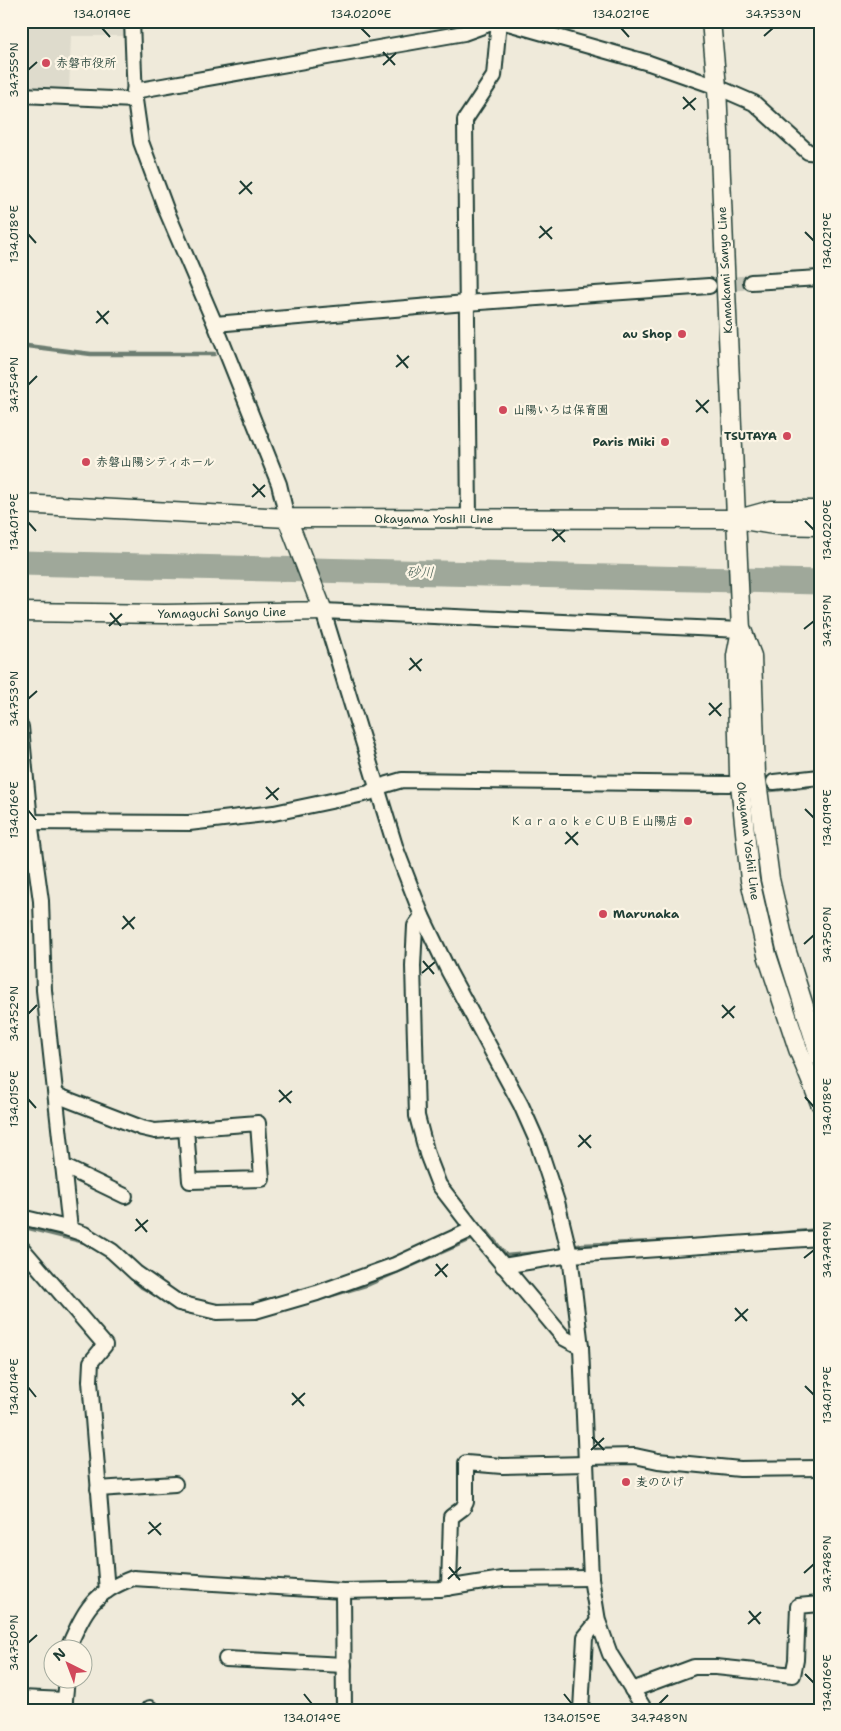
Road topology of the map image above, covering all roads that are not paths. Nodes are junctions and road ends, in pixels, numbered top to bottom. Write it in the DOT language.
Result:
graph roads {
  1 [pos="132,21"];
  2 [pos="499,21"];
  3 [pos="712,21"];
  4 [pos="717,87"];
  5 [pos="21,95"];
  6 [pos="135,96"];
  7 [pos="820,153"];
  8 [pos="820,278"];
  9 [pos="751,282"];
  10 [pos="709,286"];
  11 [pos="466,303"];
  12 [pos="215,324"];
  13 [pos="21,504"];
  14 [pos="820,510"];
  15 [pos="287,518"];
  16 [pos="469,519"];
  17 [pos="737,519"];
  18 [pos="820,526"];
  19 [pos="319,604"];
  20 [pos="21,612"];
  21 [pos="742,630"];
  22 [pos="21,726"];
  23 [pos="820,777"];
  24 [pos="774,782"];
  25 [pos="729,784"];
  26 [pos="378,787"];
  27 [pos="26,822"];
  28 [pos="422,916"];
  29 [pos="820,1057"];
  30 [pos="56,1095"];
  31 [pos="820,1103"];
  32 [pos="186,1129"];
  33 [pos="63,1166"];
  34 [pos="125,1196"];
  35 [pos="21,1217"];
  36 [pos="70,1229"];
  37 [pos="473,1229"];
  38 [pos="820,1238"];
  39 [pos="21,1247"];
  40 [pos="570,1255"];
  41 [pos="503,1266"];
  42 [pos="581,1347"];
  43 [pos="586,1460"];
  44 [pos="820,1468"];
  45 [pos="175,1484"];
  46 [pos="98,1489"];
  47 [pos="591,1578"];
  48 [pos="449,1588"];
  49 [pos="107,1591"];
  50 [pos="342,1591"];
  51 [pos="820,1604"];
  52 [pos="598,1621"];
  53 [pos="72,1638"];
  54 [pos="226,1659"];
  55 [pos="344,1665"];
  56 [pos="66,1688"];
  57 [pos="632,1690"];
  58 [pos="21,1698"];
  59 [pos="64,1705"];
  60 [pos="344,1710"];
  61 [pos="581,1710"];
  62 [pos="645,1710"];
  1 -- 6 [label="street"];
  2 -- 4 [label="street"];
  2 -- 6 [label="street"];
  2 -- 11 [label="street"];
  3 -- 4 [label="main road, Kamakami Sanyo Line"];
  4 -- 7 [label="street"];
  4 -- 17 [label="main road, Kamakami Sanyo Line"];
  5 -- 6 [label="street"];
  6 -- 12 [label="street"];
  8 -- 9 [label="street"];
  10 -- 11 [label="street"];
  11 -- 12 [label="street"];
  11 -- 16 [label="street"];
  12 -- 15 [label="street"];
  13 -- 15 [label="main road, Okayama Yoshii Line"];
  14 -- 17 [label="main road"];
  15 -- 16 [label="main road, Okayama Yoshii Line"];
  15 -- 19 [label="main road"];
  16 -- 17 [label="main road, Okayama Yoshii Line"];
  17 -- 18 [label="main road"];
  17 -- 21 [label="main road, Okayama Yoshii Line"];
  19 -- 20 [label="main road, Yamaguchi Sanyo Line"];
  19 -- 21 [label="street"];
  19 -- 26 [label="street"];
  21 -- 29 [label="main road, Okayama Yoshii Line"];
  21 -- 31 [label="main road, Okayama Yoshii Line"];
  22 -- 27 [label="street"];
  23 -- 24 [label="street"];
  25 -- 26 [label="street"];
  26 -- 27 [label="street"];
  26 -- 28 [label="street"];
  27 -- 30 [label="street"];
  28 -- 37 [label="street"];
  28 -- 40 [label="street"];
  30 -- 32 [label="street"];
  30 -- 33 [label="street"];
  32 -- 32 [label="street"];
  33 -- 34 [label="street"];
  33 -- 36 [label="street"];
  35 -- 36 [label="street"];
  36 -- 37 [label="street"];
  37 -- 41 [label="street"];
  38 -- 40 [label="street"];
  39 -- 46 [label="street"];
  40 -- 41 [label="street"];
  40 -- 42 [label="street"];
  41 -- 42 [label="street"];
  42 -- 43 [label="street"];
  43 -- 44 [label="street"];
  43 -- 47 [label="street"];
  43 -- 48 [label="street"];
  45 -- 46 [label="street"];
  46 -- 49 [label="street"];
  47 -- 48 [label="street"];
  47 -- 52 [label="street"];
  48 -- 50 [label="street"];
  49 -- 50 [label="street"];
  49 -- 53 [label="street"];
  50 -- 55 [label="street"];
  51 -- 57 [label="street"];
  52 -- 57 [label="street"];
  52 -- 61 [label="street"];
  54 -- 55 [label="street"];
  55 -- 60 [label="street"];
  56 -- 59 [label="street"];
  57 -- 62 [label="street"];
  58 -- 59 [label="street"];
}
